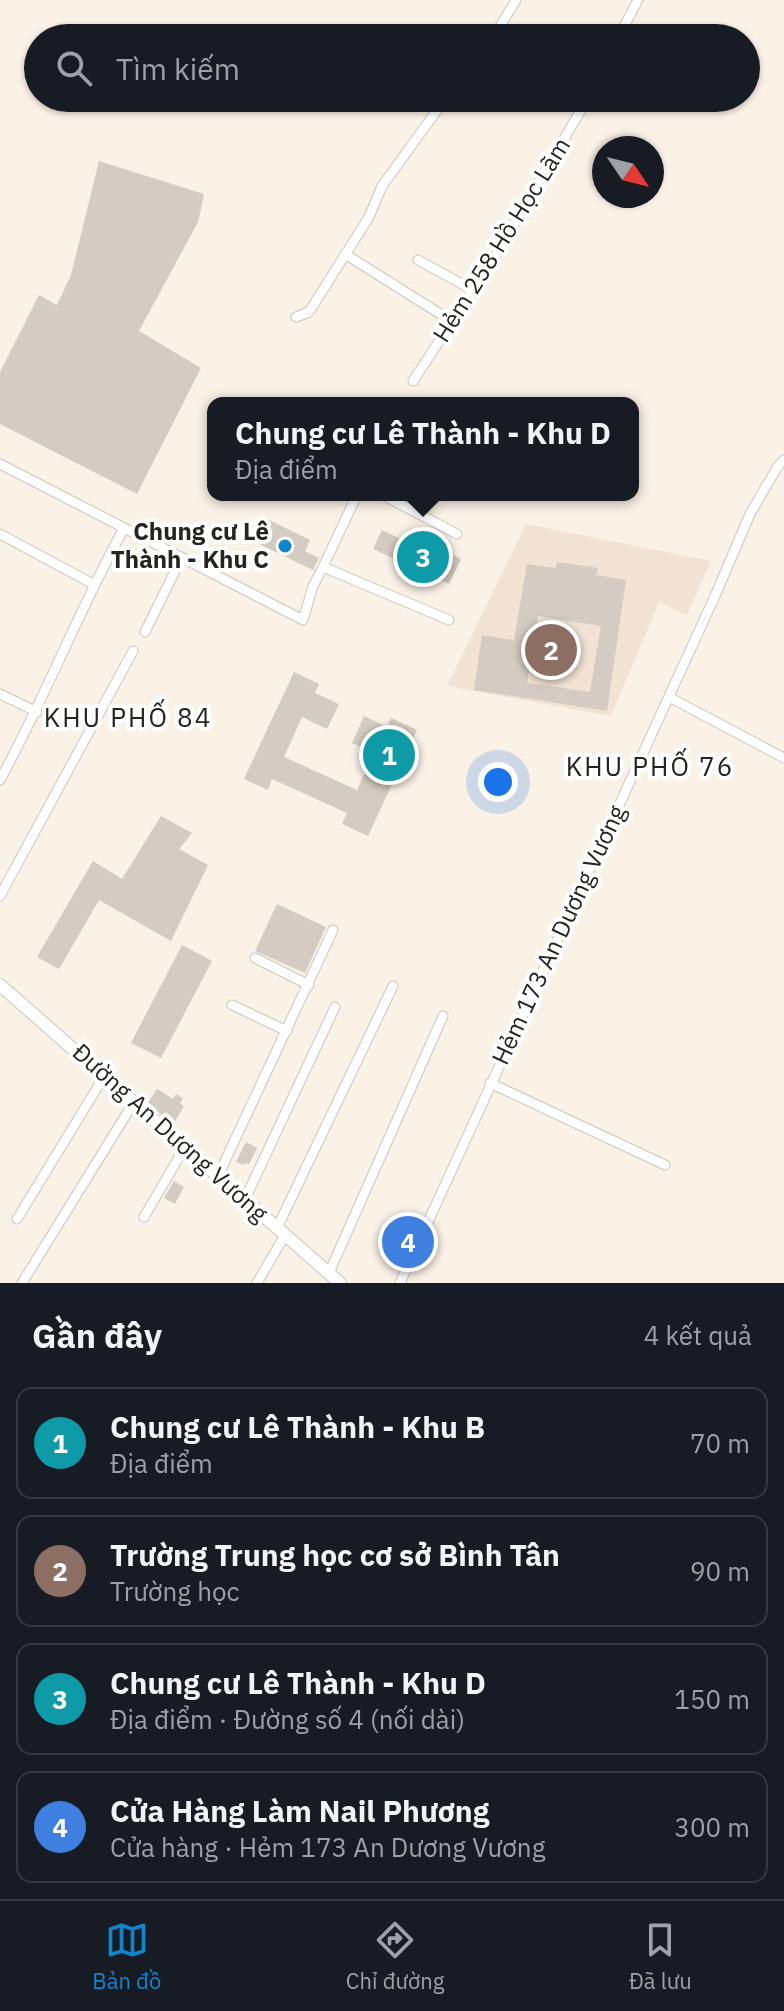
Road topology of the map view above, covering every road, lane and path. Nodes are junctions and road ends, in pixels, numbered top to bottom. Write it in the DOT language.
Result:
graph roads {
  1 [pos="516,0"];
  2 [pos="638,0"];
  3 [pos="501,24"];
  4 [pos="625,24"];
  5 [pos="436,112"];
  6 [pos="580,112"];
  7 [pos="345,254"];
  8 [pos="418,260"];
  9 [pos="473,290"];
  10 [pos="296,317"];
  11 [pos="453,322"];
  12 [pos="413,381"];
  13 [pos="784,460"];
  14 [pos="0,464"];
  15 [pos="354,501"];
  16 [pos="394,501"];
  17 [pos="124,528"];
  18 [pos="0,534"];
  19 [pos="457,534"];
  20 [pos="181,559"];
  21 [pos="323,567"];
  22 [pos="93,584"];
  23 [pos="449,620"];
  24 [pos="145,632"];
  25 [pos="133,651"];
  26 [pos="0,694"];
  27 [pos="669,697"];
  28 [pos="37,712"];
  29 [pos="784,758"];
  30 [pos="0,780"];
  31 [pos="0,896"];
  32 [pos="333,930"];
  33 [pos="255,958"];
  34 [pos="0,985"];
  35 [pos="309,985"];
  36 [pos="393,986"];
  37 [pos="232,1005"];
  38 [pos="335,1007"];
  39 [pos="443,1016"];
  40 [pos="287,1031"];
  41 [pos="105,1075"];
  42 [pos="490,1083"];
  43 [pos="134,1102"];
  44 [pos="185,1147"];
  45 [pos="665,1165"];
  46 [pos="218,1176"];
  47 [pos="245,1199"];
  48 [pos="144,1217"];
  49 [pos="17,1219"];
  50 [pos="281,1231"];
  51 [pos="329,1273"];
  52 [pos="22,1283"];
  53 [pos="257,1283"];
  54 [pos="340,1283"];
  55 [pos="400,1283"];
  1 -- 3 [label="street"];
  2 -- 4 [label="street"];
  5 -- 7 [label="street"];
  6 -- 9 [label="street, Hẻm 258 Hồ Học Lãm"];
  7 -- 10 [label="street"];
  7 -- 11 [label="street"];
  8 -- 9 [label="street"];
  9 -- 11 [label="street, Hẻm 258 Hồ Học Lãm"];
  11 -- 12 [label="street, Hẻm 258 Hồ Học Lãm"];
  13 -- 27 [label="street, Hẻm 173 An Dương Vương"];
  14 -- 17 [label="street"];
  15 -- 21 [label="street"];
  16 -- 19 [label="street"];
  17 -- 20 [label="street"];
  17 -- 22 [label="street"];
  18 -- 22 [label="street"];
  20 -- 21 [label="street"];
  20 -- 24 [label="street"];
  21 -- 23 [label="street"];
  22 -- 28 [label="street"];
  25 -- 31 [label="street"];
  26 -- 28 [label="street"];
  27 -- 29 [label="street"];
  27 -- 42 [label="street, Hẻm 173 An Dương Vương"];
  28 -- 30 [label="street"];
  32 -- 35 [label="street"];
  33 -- 35 [label="street"];
  34 -- 41 [label="main road, Đường An Dương Vương"];
  35 -- 40 [label="street"];
  36 -- 50 [label="street"];
  37 -- 40 [label="street"];
  38 -- 47 [label="street"];
  39 -- 51 [label="street"];
  40 -- 46 [label="street"];
  41 -- 43 [label="main road, Đường An Dương Vương"];
  41 -- 49 [label="street"];
  42 -- 45 [label="street"];
  42 -- 55 [label="street, Hẻm 173 An Dương Vương"];
  43 -- 44 [label="main road, Đường An Dương Vương"];
  43 -- 52 [label="street"];
  44 -- 46 [label="main road, Đường An Dương Vương"];
  44 -- 48 [label="street"];
  46 -- 47 [label="main road, Đường An Dương Vương"];
  47 -- 50 [label="main road, Đường An Dương Vương"];
  50 -- 51 [label="main road, Đường An Dương Vương"];
  50 -- 53 [label="street"];
  51 -- 54 [label="main road, Đường An Dương Vương"];
}
